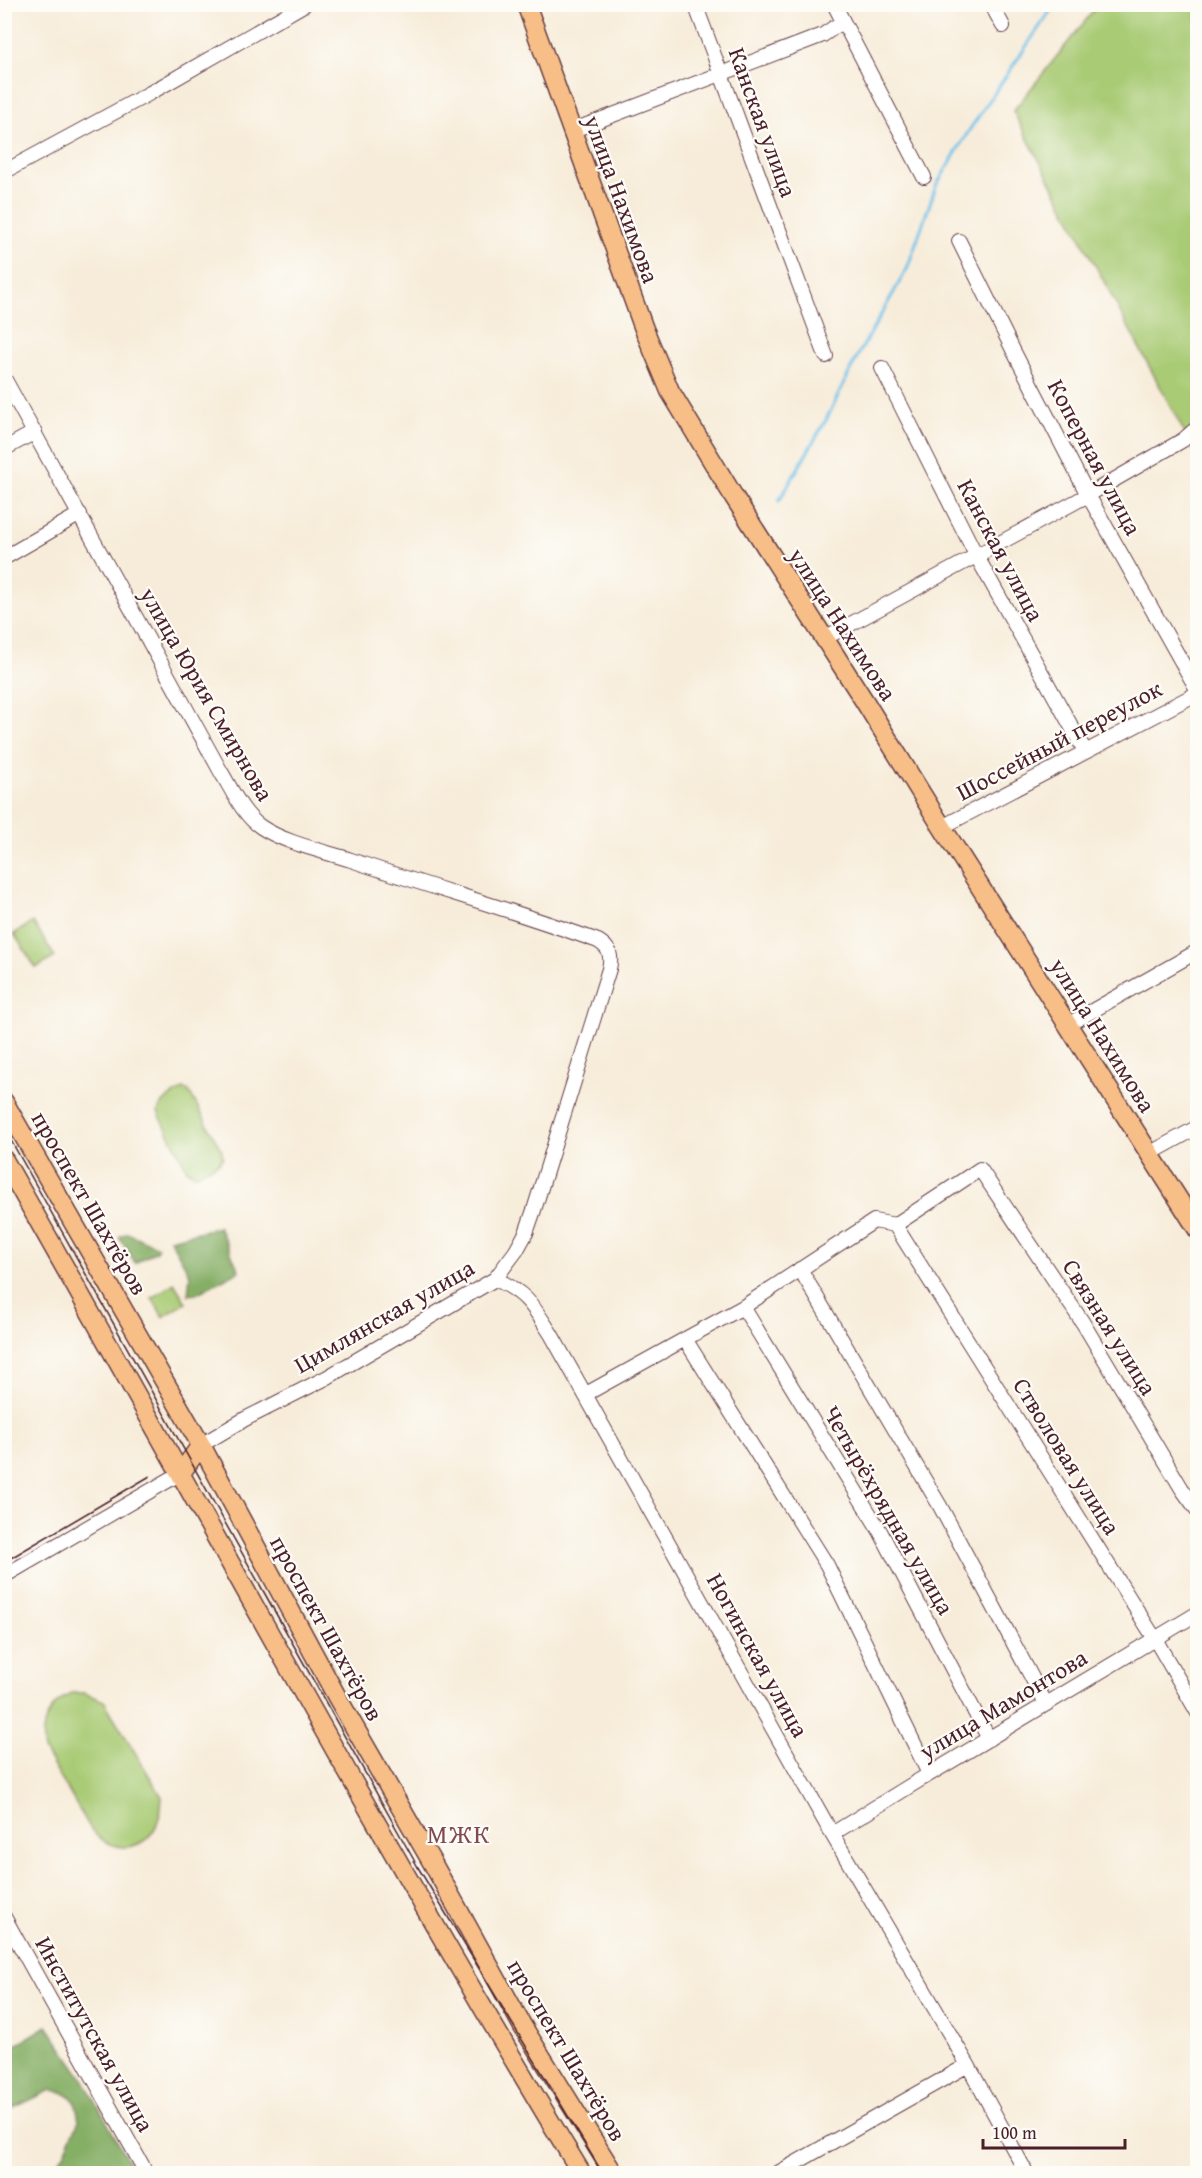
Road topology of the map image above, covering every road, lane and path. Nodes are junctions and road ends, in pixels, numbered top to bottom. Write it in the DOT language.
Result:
graph roads {
  1 [pos="305,4"];
  2 [pos="526,4"];
  3 [pos="695,4"];
  4 [pos="834,4"];
  5 [pos="991,4"];
  6 [pos="843,22"];
  7 [pos="1003,26"];
  8 [pos="721,72"];
  9 [pos="572,131"];
  10 [pos="4,172"];
  11 [pos="924,177"];
  12 [pos="959,241"];
  13 [pos="826,356"];
  14 [pos="882,368"];
  15 [pos="4,378"];
  16 [pos="1197,427"];
  17 [pos="35,432"];
  18 [pos="4,449"];
  19 [pos="1088,495"];
  20 [pos="80,514"];
  21 [pos="976,555"];
  22 [pos="4,558"];
  23 [pos="825,638"];
  24 [pos="1197,692"];
  25 [pos="1085,752"];
  26 [pos="942,827"];
  27 [pos="1197,951"];
  28 [pos="610,955"];
  29 [pos="1069,1024"];
  30 [pos="4,1102"];
  31 [pos="1197,1127"];
  32 [pos="1149,1154"];
  33 [pos="4,1160"];
  34 [pos="895,1225"];
  35 [pos="1197,1230"];
  36 [pos="800,1269"];
  37 [pos="495,1280"];
  38 [pos="743,1307"];
  39 [pos="685,1339"];
  40 [pos="586,1394"];
  41 [pos="201,1444"];
  42 [pos="181,1473"];
  43 [pos="1197,1511"];
  44 [pos="4,1576"];
  45 [pos="1197,1613"];
  46 [pos="1155,1639"];
  47 [pos="1046,1704"];
  48 [pos="1197,1713"];
  49 [pos="989,1739"];
  50 [pos="929,1774"];
  51 [pos="832,1834"];
  52 [pos="4,1917"];
  53 [pos="968,2065"];
  54 [pos="147,2174"];
  55 [pos="582,2174"];
  56 [pos="614,2174"];
  57 [pos="776,2174"];
  58 [pos="1027,2174"];
  1 -- 10 [label="street"];
  2 -- 9 [label="main road, улица Нахимова"];
  3 -- 8 [label="street, Канская улица"];
  4 -- 6 [label="street"];
  5 -- 7 [label="street"];
  6 -- 8 [label="street"];
  6 -- 11 [label="street"];
  8 -- 9 [label="street"];
  8 -- 13 [label="street, Канская улица"];
  9 -- 23 [label="main road, улица Нахимова"];
  12 -- 19 [label="street, Коперная улица"];
  14 -- 21 [label="street, Канская улица"];
  15 -- 17 [label="street, улица Юрия Смирнова"];
  16 -- 19 [label="street"];
  17 -- 18 [label="street"];
  17 -- 20 [label="street, улица Юрия Смирнова"];
  19 -- 21 [label="street"];
  19 -- 24 [label="street, Коперная улица"];
  20 -- 22 [label="street"];
  20 -- 28 [label="street, улица Юрия Смирнова"];
  21 -- 23 [label="street"];
  21 -- 25 [label="street, Канская улица"];
  23 -- 26 [label="main road, улица Нахимова"];
  24 -- 25 [label="street, Шоссейный переулок"];
  25 -- 26 [label="street, Шоссейный переулок"];
  26 -- 29 [label="main road, улица Нахимова"];
  27 -- 29 [label="street"];
  28 -- 37 [label="street, Цимлянская улица"];
  29 -- 32 [label="main road, улица Нахимова"];
  30 -- 41 [label="main road, проспект Шахтёров"];
  31 -- 32 [label="street"];
  32 -- 35 [label="main road, улица Нахимова"];
  33 -- 42 [label="main road"];
  34 -- 36 [label="street"];
  34 -- 43 [label="street, Связная улица"];
  34 -- 46 [label="street, Стволовая улица"];
  36 -- 38 [label="street"];
  36 -- 47 [label="street"];
  37 -- 40 [label="street, Ногинская улица"];
  37 -- 41 [label="street, Цимлянская улица"];
  38 -- 39 [label="street"];
  38 -- 49 [label="street, Четырёхрядная улица"];
  39 -- 40 [label="street"];
  39 -- 50 [label="street"];
  40 -- 51 [label="street, Ногинская улица"];
  41 -- 42 [label="main road, Цимлянская улица"];
  41 -- 56 [label="main road, проспект Шахтёров"];
  42 -- 44 [label="street, Цимлянская улица"];
  42 -- 55 [label="main road"];
  45 -- 46 [label="street, улица Мамонтова"];
  46 -- 47 [label="street, улица Мамонтова"];
  46 -- 48 [label="street, Стволовая улица"];
  47 -- 49 [label="street, улица Мамонтова"];
  49 -- 50 [label="street, улица Мамонтова"];
  50 -- 51 [label="street, улица Мамонтова"];
  51 -- 53 [label="street, Ногинская улица"];
  52 -- 54 [label="street, Институтская улица"];
  53 -- 57 [label="street"];
  53 -- 58 [label="street, Ногинская улица"];
}
